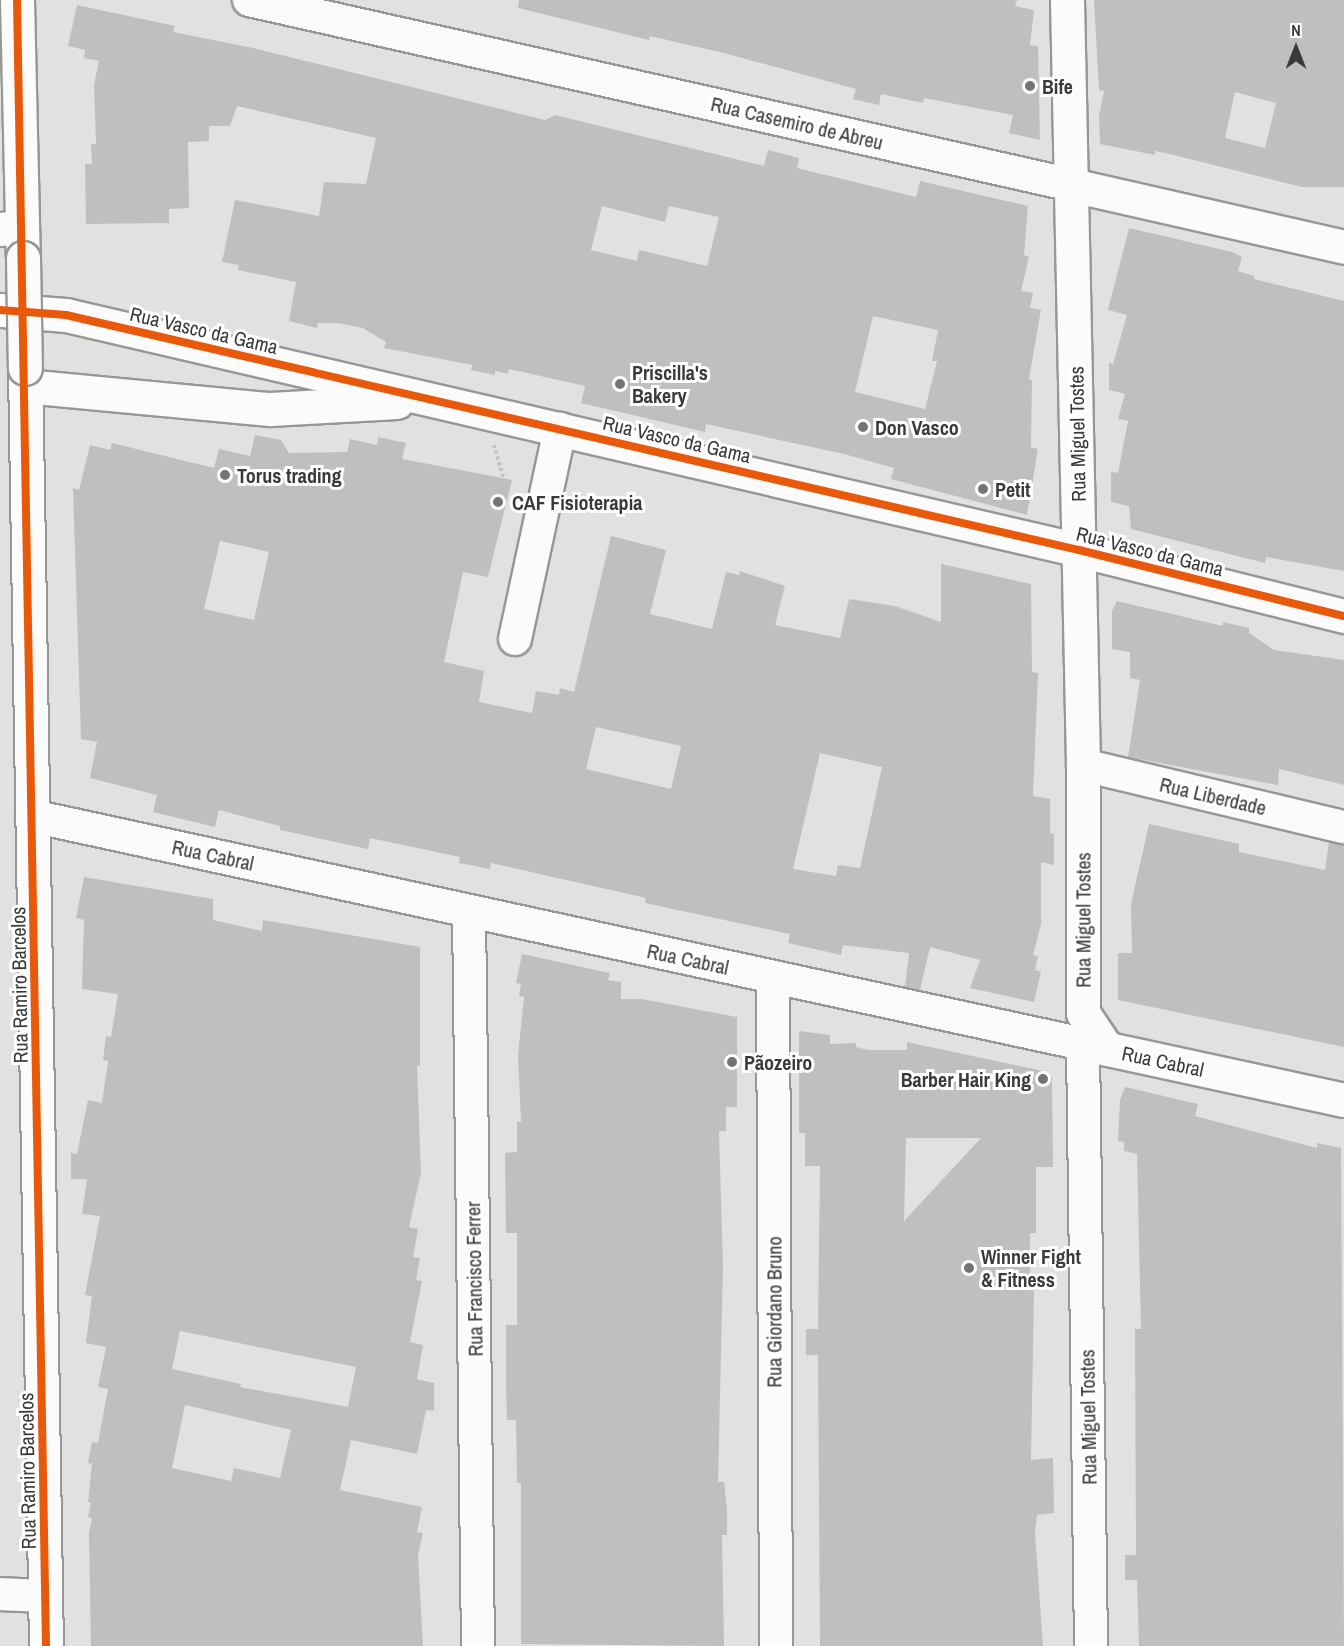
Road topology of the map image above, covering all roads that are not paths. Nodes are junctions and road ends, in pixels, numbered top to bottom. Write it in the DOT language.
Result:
graph roads {
  1 [pos="17,0"];
  2 [pos="249,0"];
  3 [pos="1067,0"];
  4 [pos="1072,185"];
  5 [pos="15,238"];
  6 [pos="1344,247"];
  7 [pos="0,310"];
  8 [pos="25,377"];
  9 [pos="435,400"];
  10 [pos="560,429"];
  11 [pos="1079,549"];
  12 [pos="1344,616"];
  13 [pos="515,639"];
  14 [pos="1083,765"];
  15 [pos="32,816"];
  16 [pos="1344,827"];
  17 [pos="470,911"];
  18 [pos="773,978"];
  19 [pos="1084,1036"];
  20 [pos="1344,1100"];
  21 [pos="0,1594"];
  22 [pos="46,1596"];
  23 [pos="46,1646"];
  24 [pos="478,1646"];
  25 [pos="776,1646"];
  26 [pos="1091,1646"];
  1 -- 5 [label="street, Rua Ramiro Barcelos"];
  2 -- 4 [label="street, Rua Casemiro de Abreu"];
  3 -- 4 [label="street, Rua Miguel Tostes"];
  4 -- 6 [label="street, Rua Casemiro de Abreu"];
  4 -- 11 [label="street, Rua Miguel Tostes"];
  5 -- 8 [label="street, Rua Ramiro Barcelos, bridge"];
  7 -- 9 [label="street, Rua Vasco da Gama"];
  8 -- 9 [label="street"];
  8 -- 15 [label="street, Rua Ramiro Barcelos"];
  9 -- 10 [label="street, Rua Vasco da Gama"];
  10 -- 11 [label="street, Rua Vasco da Gama"];
  10 -- 13 [label="street"];
  11 -- 12 [label="street, Rua Vasco da Gama"];
  11 -- 14 [label="street, Rua Miguel Tostes"];
  14 -- 16 [label="street, Rua Liberdade"];
  14 -- 19 [label="street, Rua Miguel Tostes"];
  15 -- 17 [label="street, Rua Cabral"];
  15 -- 22 [label="street, Rua Ramiro Barcelos"];
  17 -- 18 [label="street, Rua Cabral"];
  17 -- 24 [label="street, Rua Francisco Ferrer"];
  18 -- 19 [label="street, Rua Cabral"];
  18 -- 25 [label="street, Rua Giordano Bruno"];
  19 -- 20 [label="street, Rua Cabral"];
  19 -- 26 [label="street, Rua Miguel Tostes"];
  21 -- 22 [label="street"];
  22 -- 23 [label="street, Rua Ramiro Barcelos"];
}
